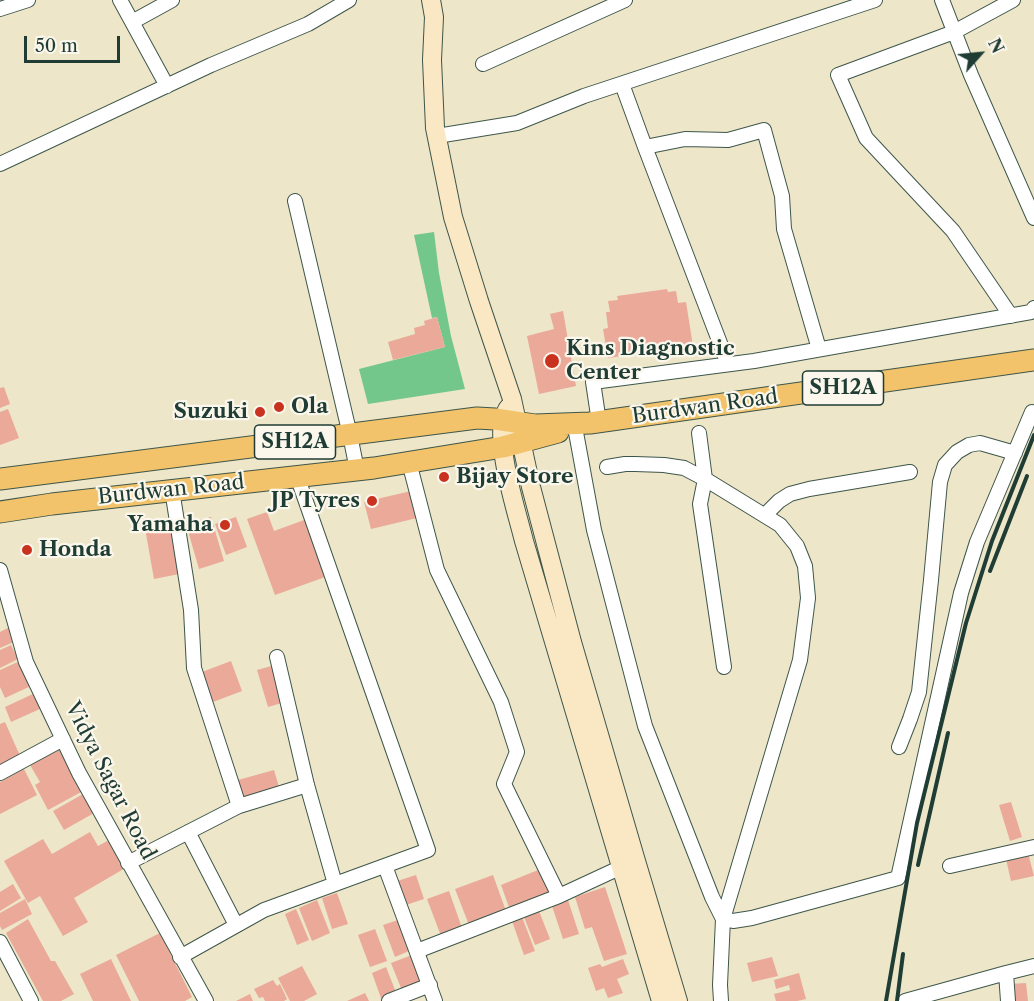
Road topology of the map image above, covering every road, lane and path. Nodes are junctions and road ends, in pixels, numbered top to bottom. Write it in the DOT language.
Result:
graph roads {
  1 [pos="28,0"];
  2 [pos="120,0"];
  3 [pos="172,0"];
  4 [pos="349,0"];
  5 [pos="625,0"];
  6 [pos="874,0"];
  7 [pos="942,0"];
  8 [pos="1013,0"];
  9 [pos="435,6"];
  10 [pos="0,9"];
  11 [pos="132,22"];
  12 [pos="954,32"];
  13 [pos="483,64"];
  14 [pos="622,84"];
  15 [pos="167,86"];
  16 [pos="437,136"];
  17 [pos="645,147"];
  18 [pos="0,164"];
  19 [pos="295,201"];
  20 [pos="1034,218"];
  21 [pos="1034,308"];
  22 [pos="1011,316"];
  23 [pos="819,349"];
  24 [pos="1034,360"];
  25 [pos="728,364"];
  26 [pos="1032,412"];
  27 [pos="509,421"];
  28 [pos="588,424"];
  29 [pos="699,433"];
  30 [pos="350,435"];
  31 [pos="512,445"];
  32 [pos="1015,453"];
  33 [pos="409,462"];
  34 [pos="607,467"];
  35 [pos="357,470"];
  36 [pos="910,472"];
  37 [pos="297,476"];
  38 [pos="0,479"];
  39 [pos="705,479"];
  40 [pos="172,490"];
  41 [pos="0,512"];
  42 [pos="765,515"];
  43 [pos="0,570"];
  44 [pos="277,657"];
  45 [pos="724,667"];
  46 [pos="63,739"];
  47 [pos="898,747"];
  48 [pos="0,773"];
  49 [pos="307,784"];
  50 [pos="239,806"];
  51 [pos="188,832"];
  52 [pos="1034,846"];
  53 [pos="128,862"];
  54 [pos="628,864"];
  55 [pos="385,866"];
  56 [pos="950,866"];
  57 [pos="335,884"];
  58 [pos="559,897"];
  59 [pos="723,919"];
  60 [pos="236,926"];
  61 [pos="0,942"];
  62 [pos="417,951"];
  63 [pos="180,957"];
  64 [pos="1034,966"];
  65 [pos="1006,973"];
  66 [pos="430,986"];
  67 [pos="31,1001"];
  68 [pos="206,1001"];
  69 [pos="389,1001"];
  70 [pos="435,1001"];
  71 [pos="661,1001"];
  72 [pos="678,1001"];
  73 [pos="721,1001"];
  74 [pos="905,1001"];
  75 [pos="1008,1001"];
  1 -- 10 [label="street"];
  2 -- 11 [label="street"];
  3 -- 11 [label="street"];
  4 -- 15 [label="street"];
  5 -- 13 [label="street"];
  6 -- 14 [label="street"];
  7 -- 12 [label="street"];
  8 -- 12 [label="street"];
  9 -- 16 [label="street"];
  11 -- 15 [label="street"];
  12 -- 20 [label="street"];
  12 -- 22 [label="street"];
  14 -- 16 [label="street"];
  14 -- 17 [label="street"];
  15 -- 18 [label="street"];
  16 -- 27 [label="street"];
  17 -- 23 [label="street"];
  17 -- 25 [label="street"];
  19 -- 30 [label="street"];
  21 -- 22 [label="street"];
  22 -- 23 [label="street"];
  23 -- 25 [label="street"];
  24 -- 28 [label="main road, Burdwan Road / SH12A"];
  25 -- 28 [label="street"];
  26 -- 32 [label="street"];
  27 -- 28 [label="main road, Burdwan Road / SH12A"];
  27 -- 30 [label="main road, Burdwan Road / SH12A"];
  27 -- 31 [label="street"];
  28 -- 31 [label="main road, Burdwan Road / SH12A"];
  28 -- 59 [label="street"];
  29 -- 39 [label="street"];
  30 -- 35 [label="street"];
  30 -- 38 [label="main road, Burdwan Road / SH12A"];
  31 -- 33 [label="main road, Burdwan Road / SH12A"];
  31 -- 54 [label="street"];
  32 -- 47 [label="street"];
  32 -- 59 [label="street"];
  33 -- 35 [label="main road, Burdwan Road / SH12A"];
  33 -- 58 [label="street"];
  34 -- 39 [label="street"];
  35 -- 37 [label="main road, Burdwan Road / SH12A"];
  36 -- 42 [label="street"];
  37 -- 40 [label="main road, Burdwan Road / SH12A"];
  37 -- 55 [label="street"];
  39 -- 42 [label="street"];
  39 -- 45 [label="street"];
  40 -- 41 [label="main road, Burdwan Road / SH12A"];
  40 -- 50 [label="street"];
  42 -- 59 [label="street"];
  43 -- 46 [label="street, Vidya Sagar Road"];
  44 -- 49 [label="street"];
  46 -- 48 [label="street"];
  46 -- 53 [label="street, Vidya Sagar Road"];
  49 -- 50 [label="street"];
  49 -- 57 [label="street"];
  50 -- 51 [label="street"];
  51 -- 53 [label="street"];
  51 -- 60 [label="street"];
  52 -- 56 [label="street"];
  53 -- 63 [label="street, Vidya Sagar Road"];
  54 -- 58 [label="street"];
  54 -- 71 [label="street"];
  54 -- 72 [label="street"];
  55 -- 57 [label="street"];
  55 -- 62 [label="street"];
  57 -- 60 [label="street"];
  58 -- 62 [label="street"];
  59 -- 73 [label="street"];
  60 -- 63 [label="street"];
  61 -- 67 [label="street"];
  62 -- 66 [label="street"];
  63 -- 68 [label="street, Vidya Sagar Road"];
  64 -- 65 [label="street"];
  65 -- 74 [label="street"];
  65 -- 75 [label="street"];
  66 -- 69 [label="street"];
  66 -- 70 [label="street"];
}
